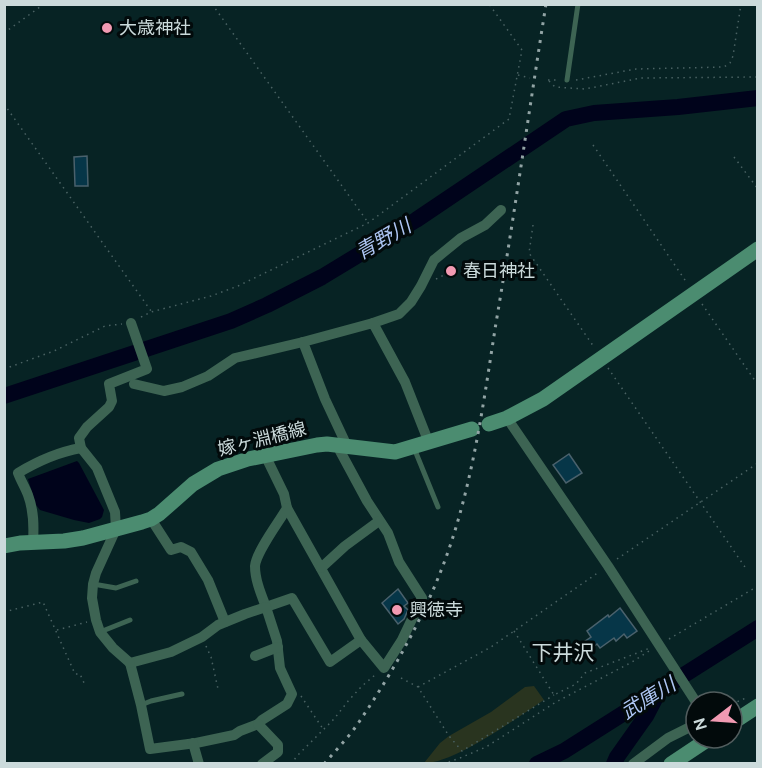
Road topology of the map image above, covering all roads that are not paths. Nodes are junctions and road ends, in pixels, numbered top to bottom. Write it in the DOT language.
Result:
graph roads {
  1 [pos="578,4"];
  2 [pos="567,80"];
  3 [pos="501,210"];
  4 [pos="758,249"];
  5 [pos="131,323"];
  6 [pos="374,323"];
  7 [pos="303,342"];
  8 [pos="134,384"];
  9 [pos="507,418"];
  10 [pos="489,424"];
  11 [pos="472,429"];
  12 [pos="429,443"];
  13 [pos="343,445"];
  14 [pos="413,447"];
  15 [pos="81,448"];
  16 [pos="265,455"];
  17 [pos="438,507"];
  18 [pos="287,508"];
  19 [pos="151,519"];
  20 [pos="379,521"];
  21 [pos="116,529"];
  22 [pos="33,542"];
  23 [pos="4,546"];
  24 [pos="321,568"];
  25 [pos="136,581"];
  26 [pos="93,584"];
  27 [pos="266,608"];
  28 [pos="130,620"];
  29 [pos="225,622"];
  30 [pos="100,632"];
  31 [pos="361,640"];
  32 [pos="278,647"];
  33 [pos="255,656"];
  34 [pos="130,663"];
  35 [pos="688,690"];
  36 [pos="182,694"];
  37 [pos="141,705"];
  38 [pos="258,724"];
  39 [pos="684,730"];
  40 [pos="193,743"];
  41 [pos="692,750"];
  42 [pos="199,764"];
  43 [pos="262,764"];
  44 [pos="633,764"];
  45 [pos="671,764"];
  1 -- 2 [label="lane"];
  3 -- 6 [label="street"];
  4 -- 9 [label="street"];
  5 -- 15 [label="street"];
  6 -- 7 [label="street"];
  6 -- 12 [label="street"];
  7 -- 8 [label="street"];
  7 -- 13 [label="street"];
  9 -- 10 [label="street"];
  9 -- 35 [label="street"];
  11 -- 12 [label="street, 嫁ヶ淵橋線"];
  12 -- 14 [label="street, 嫁ヶ淵橋線"];
  13 -- 14 [label="street, 嫁ヶ淵橋線"];
  13 -- 16 [label="street, 嫁ヶ淵橋線"];
  13 -- 20 [label="street"];
  14 -- 17 [label="lane"];
  15 -- 21 [label="street"];
  15 -- 22 [label="street"];
  16 -- 18 [label="street"];
  16 -- 19 [label="street, 嫁ヶ淵橋線"];
  18 -- 24 [label="street"];
  18 -- 27 [label="street"];
  19 -- 21 [label="street, 嫁ヶ淵橋線"];
  19 -- 29 [label="street"];
  20 -- 24 [label="street"];
  20 -- 31 [label="street"];
  21 -- 22 [label="street, 嫁ヶ淵橋線"];
  21 -- 26 [label="street"];
  22 -- 23 [label="street, 嫁ヶ淵橋線"];
  24 -- 31 [label="street"];
  25 -- 26 [label="lane"];
  26 -- 30 [label="street"];
  27 -- 29 [label="street"];
  27 -- 31 [label="street"];
  27 -- 32 [label="street"];
  28 -- 30 [label="lane"];
  29 -- 34 [label="street"];
  30 -- 34 [label="street"];
  32 -- 33 [label="street"];
  32 -- 38 [label="street"];
  34 -- 37 [label="street"];
  36 -- 37 [label="lane"];
  37 -- 40 [label="street"];
  38 -- 40 [label="street"];
  38 -- 43 [label="street"];
  39 -- 44 [label="street"];
  40 -- 42 [label="street"];
  41 -- 45 [label="street"];
}
